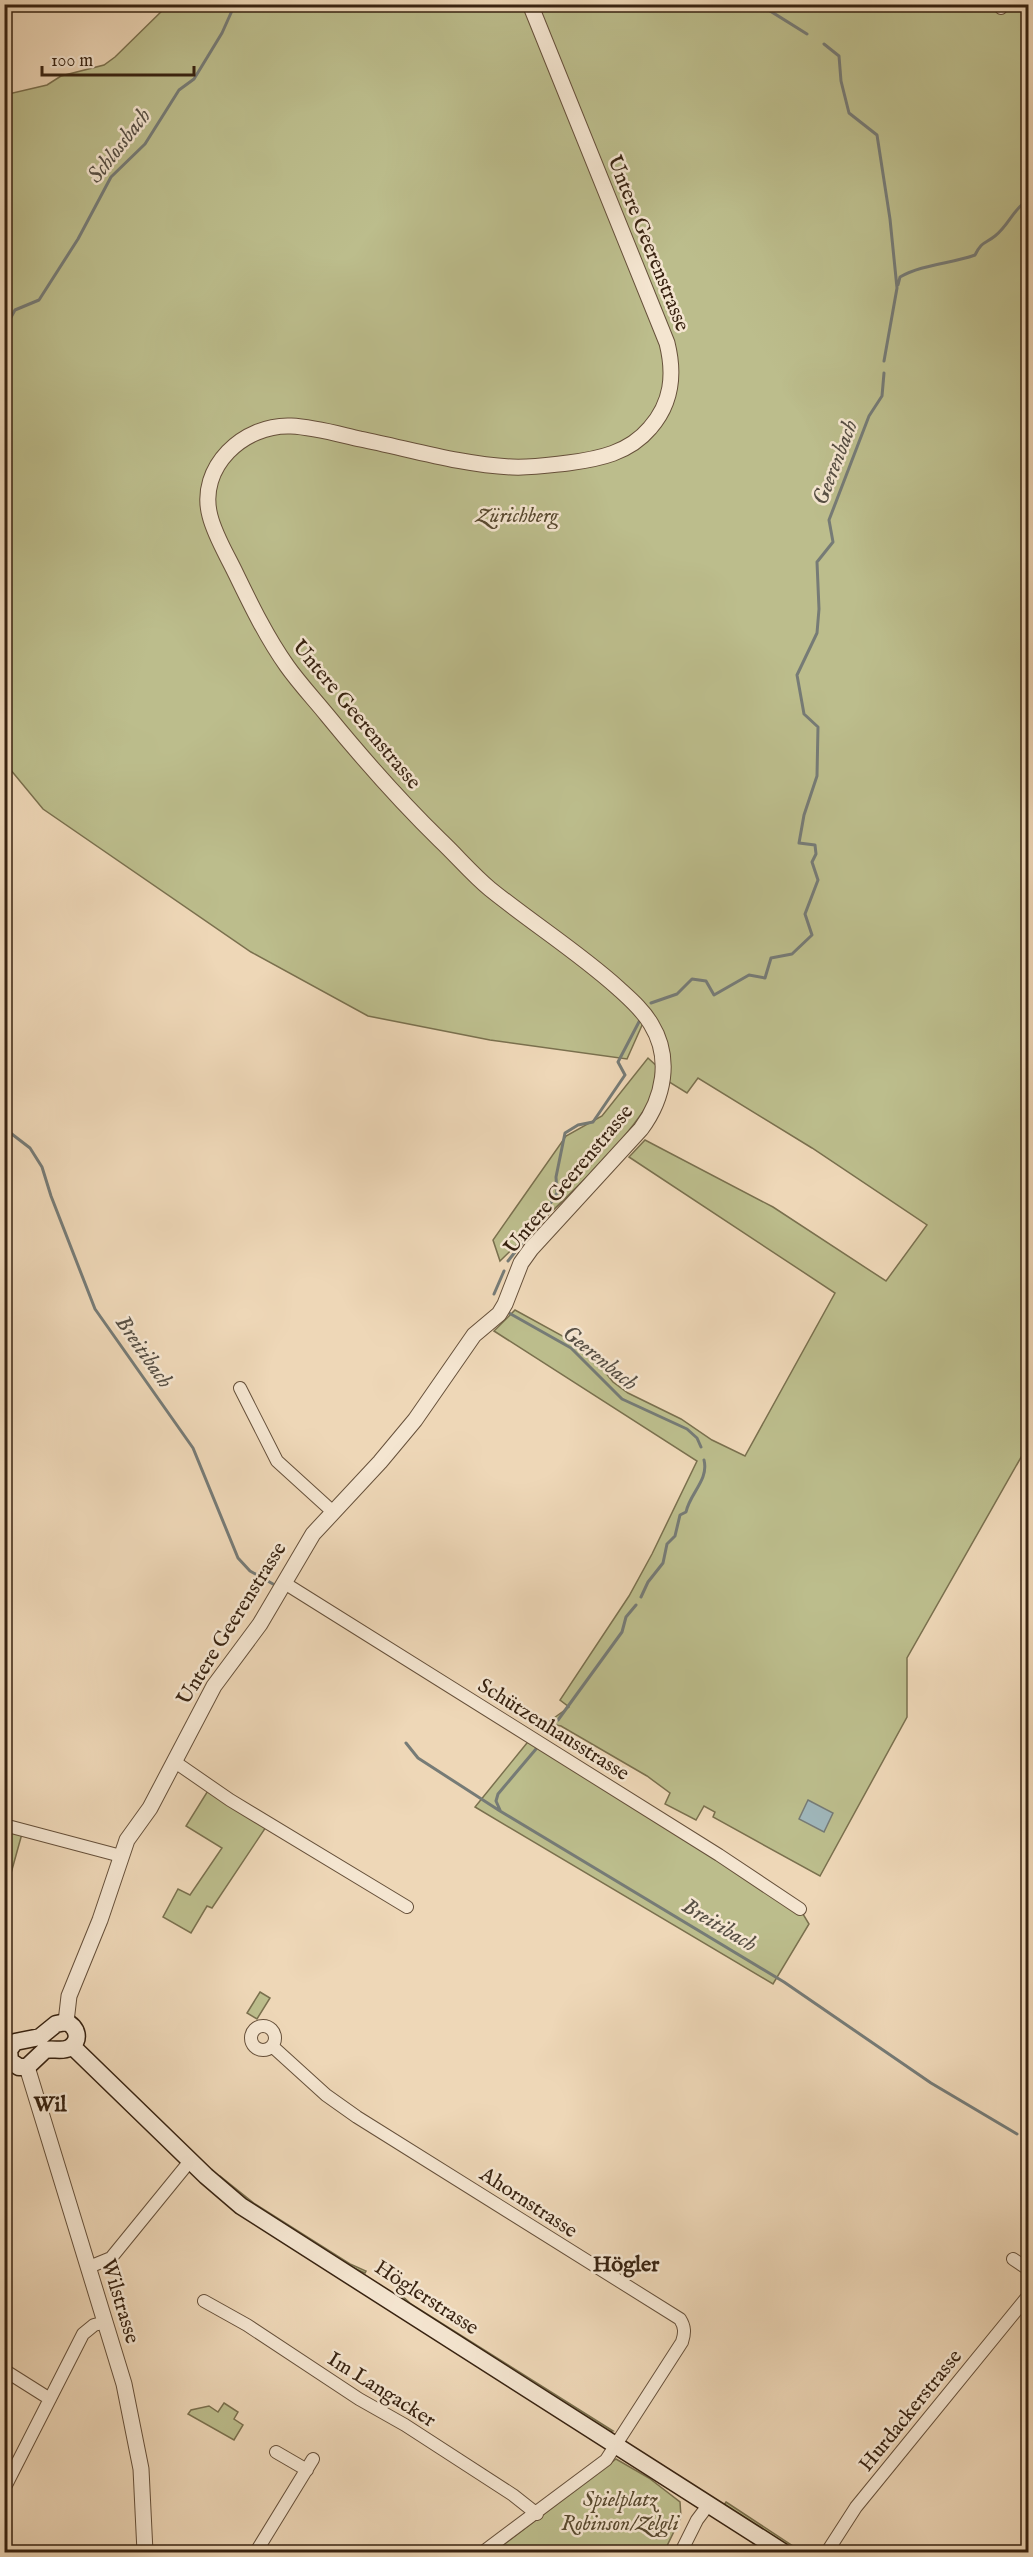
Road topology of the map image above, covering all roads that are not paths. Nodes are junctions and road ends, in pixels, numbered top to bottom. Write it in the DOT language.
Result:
graph roads {
  1 [pos="530,4"];
  2 [pos="240,1388"];
  3 [pos="332,1511"];
  4 [pos="286,1584"];
  5 [pos="175,1762"];
  6 [pos="4,1825"];
  7 [pos="121,1856"];
  8 [pos="407,1906"];
  9 [pos="800,1909"];
  10 [pos="66,2022"];
  11 [pos="8,2044"];
  12 [pos="72,2046"];
  13 [pos="272,2046"];
  14 [pos="27,2067"];
  15 [pos="190,2161"];
  16 [pos="1013,2259"];
  17 [pos="89,2268"];
  18 [pos="1029,2269"];
  19 [pos="1029,2296"];
  20 [pos="204,2301"];
  21 [pos="106,2322"];
  22 [pos="4,2370"];
  23 [pos="50,2399"];
  24 [pos="617,2446"];
  25 [pos="276,2452"];
  26 [pos="4,2489"];
  27 [pos="709,2504"];
  28 [pos="537,2514"];
  29 [pos="145,2553"];
  30 [pos="256,2553"];
  31 [pos="483,2553"];
  32 [pos="681,2553"];
  33 [pos="783,2553"];
  34 [pos="827,2553"];
  1 -- 3 [label="street, Untere Geerenstrasse"];
  2 -- 3 [label="street"];
  3 -- 4 [label="street, Untere Geerenstrasse"];
  4 -- 5 [label="street, Untere Geerenstrasse"];
  4 -- 9 [label="street, Schützenhausstrasse"];
  5 -- 7 [label="street, Untere Geerenstrasse"];
  5 -- 8 [label="street"];
  6 -- 7 [label="street"];
  7 -- 10 [label="street, Untere Geerenstrasse"];
  10 -- 11 [label="main road"];
  10 -- 12 [label="main road"];
  11 -- 14 [label="main road"];
  12 -- 14 [label="main road"];
  12 -- 15 [label="main road, Höglerstrasse"];
  13 -- 24 [label="street, Ahornstrasse"];
  14 -- 17 [label="street, Wilstrasse"];
  15 -- 17 [label="street"];
  15 -- 24 [label="main road, Höglerstrasse"];
  16 -- 18 [label="street"];
  17 -- 21 [label="street, Wilstrasse"];
  19 -- 34 [label="street, Hurdackerstrasse"];
  20 -- 28 [label="street, Im Langacker"];
  21 -- 23 [label="street"];
  21 -- 29 [label="street, Wilstrasse"];
  22 -- 23 [label="street"];
  23 -- 26 [label="street"];
  24 -- 27 [label="main road, Höglerstrasse"];
  24 -- 28 [label="street"];
  25 -- 30 [label="street"];
  27 -- 32 [label="street"];
  27 -- 33 [label="main road, Höglerstrasse"];
  28 -- 31 [label="street"];
}
